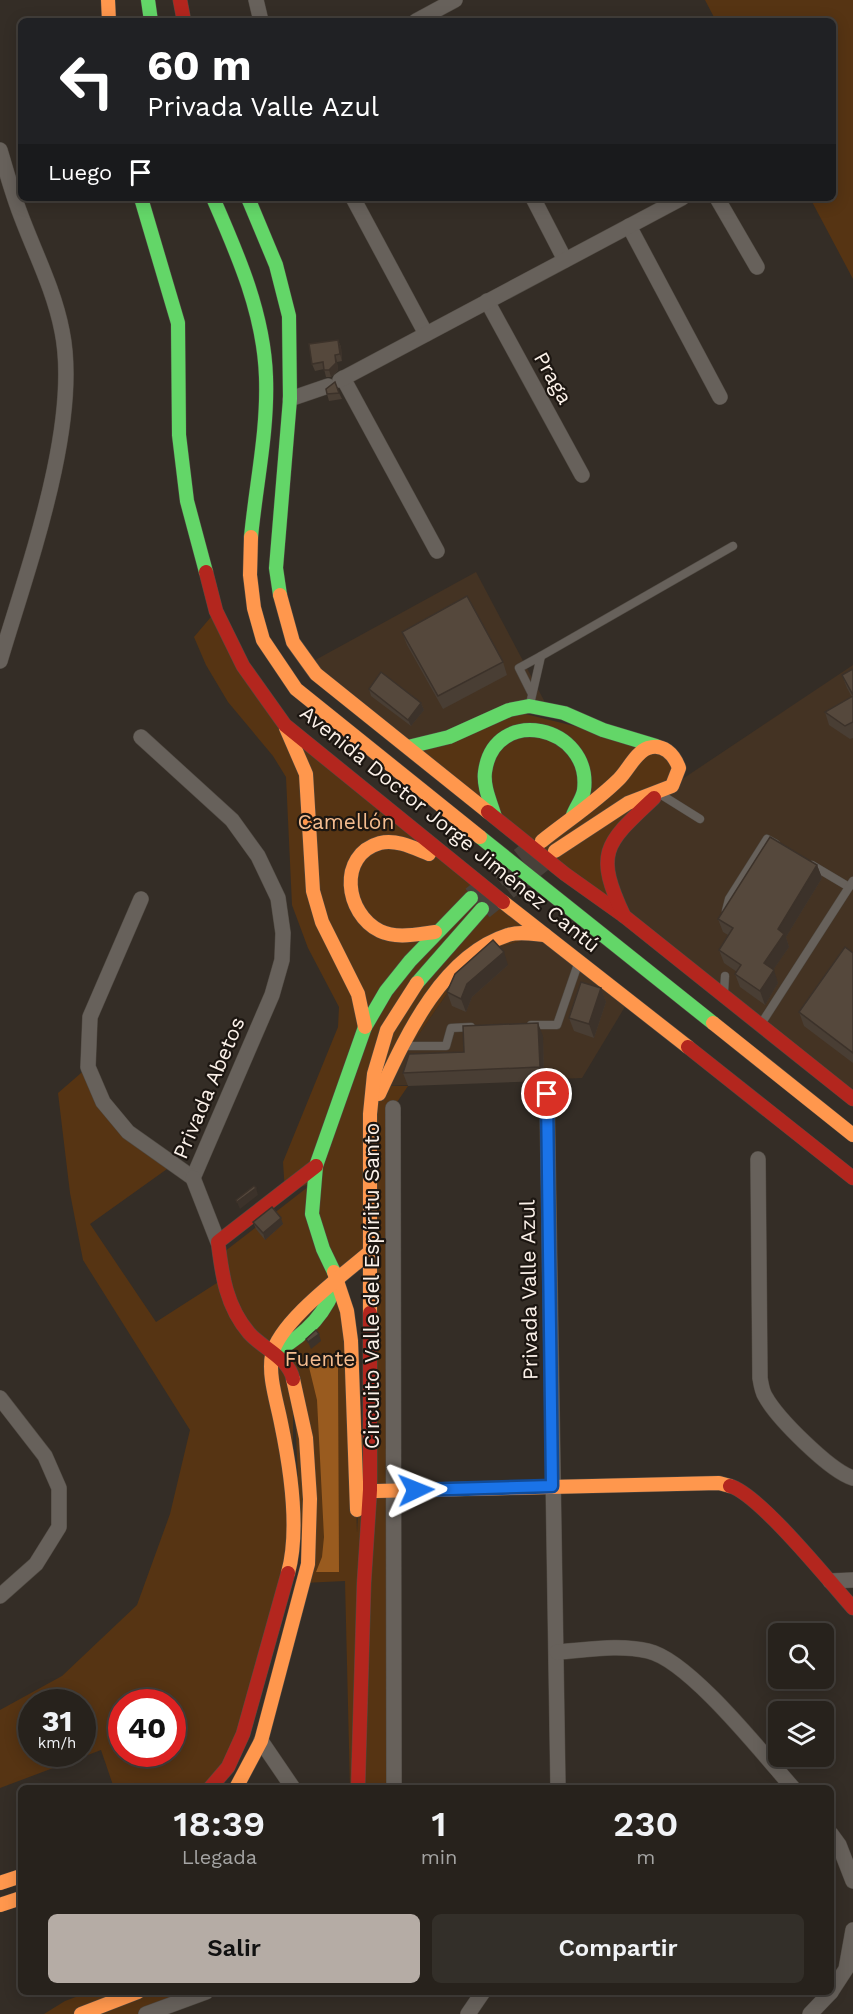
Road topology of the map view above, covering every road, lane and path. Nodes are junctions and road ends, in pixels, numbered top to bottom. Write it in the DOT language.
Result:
graph roads {
  1 [pos="108,0"];
  2 [pos="148,0"];
  3 [pos="180,0"];
  4 [pos="256,0"];
  5 [pos="455,0"];
  6 [pos="109,18"];
  7 [pos="151,18"];
  8 [pos="183,18"];
  9 [pos="260,18"];
  10 [pos="422,18"];
  11 [pos="0,150"];
  12 [pos="142,201"];
  13 [pos="214,201"];
  14 [pos="249,201"];
  15 [pos="354,201"];
  16 [pos="535,201"];
  17 [pos="676,201"];
  18 [pos="719,201"];
  19 [pos="629,226"];
  20 [pos="565,260"];
  21 [pos="757,267"];
  22 [pos="487,301"];
  23 [pos="426,334"];
  24 [pos="337,381"];
  25 [pos="720,397"];
  26 [pos="290,399"];
  27 [pos="582,475"];
  28 [pos="733,546"];
  29 [pos="437,551"];
  30 [pos="541,656"];
  31 [pos="0,661"];
  32 [pos="531,700"];
  33 [pos="285,725"];
  34 [pos="141,737"];
  35 [pos="656,746"];
  36 [pos="408,747"];
  37 [pos="658,793"];
  38 [pos="495,817"];
  39 [pos="572,819"];
  40 [pos="700,819"];
  41 [pos="542,841"];
  42 [pos="555,851"];
  43 [pos="787,851"];
  44 [pos="807,862"];
  45 [pos="469,874"];
  46 [pos="565,874"];
  47 [pos="851,884"];
  48 [pos="471,898"];
  49 [pos="141,899"];
  50 [pos="482,909"];
  51 [pos="624,916"];
  52 [pos="724,917"];
  53 [pos="435,932"];
  54 [pos="601,933"];
  55 [pos="545,935"];
  56 [pos="579,961"];
  57 [pos="725,976"];
  58 [pos="724,997"];
  59 [pos="760,1025"];
  60 [pos="522,1026"];
  61 [pos="365,1027"];
  62 [pos="486,1027"];
  63 [pos="403,1046"];
  64 [pos="547,1094"];
  65 [pos="853,1098"];
  66 [pos="393,1108"];
  67 [pos="370,1114"];
  68 [pos="853,1135"];
  69 [pos="758,1159"];
  70 [pos="316,1166"];
  71 [pos="194,1178"];
  72 [pos="853,1178"];
  73 [pos="313,1183"];
  74 [pos="219,1248"];
  75 [pos="372,1250"];
  76 [pos="338,1279"];
  77 [pos="272,1354"];
  78 [pos="0,1398"];
  79 [pos="853,1478"];
  80 [pos="552,1486"];
  81 [pos="373,1491"];
  82 [pos="393,1491"];
  83 [pos="853,1580"];
  84 [pos="830,1581"];
  85 [pos="364,1583"];
  86 [pos="0,1596"];
  87 [pos="853,1608"];
  88 [pos="557,1652"];
  89 [pos="252,1703"];
  90 [pos="270,1706"];
  91 [pos="261,1741"];
  92 [pos="213,1785"];
  93 [pos="238,1785"];
  94 [pos="291,1785"];
  95 [pos="358,1785"];
  96 [pos="394,1785"];
  97 [pos="558,1785"];
  98 [pos="790,1785"];
  99 [pos="834,1839"];
  100 [pos="18,1877"];
  101 [pos="853,1881"];
  102 [pos="0,1883"];
  103 [pos="18,1899"];
  104 [pos="0,1905"];
  105 [pos="853,1930"];
  106 [pos="834,1987"];
  107 [pos="130,1995"];
  108 [pos="198,1995"];
  109 [pos="481,1995"];
  110 [pos="828,1995"];
  111 [pos="81,2014"];
  112 [pos="146,2014"];
  113 [pos="468,2014"];
  114 [pos="810,2014"];
  1 -- 6 [label="main road"];
  2 -- 7 [label="main road"];
  3 -- 8 [label="main road"];
  4 -- 9 [label="street"];
  5 -- 10 [label="street"];
  11 -- 31 [label="street"];
  12 -- 33 [label="main road, Avenida Doctor Jorge Jiménez Cantú"];
  13 -- 54 [label="main road, Avenida Doctor Jorge Jiménez Cantú"];
  14 -- 26 [label="main road, Avenida Doctor Jorge Jiménez Cantú"];
  15 -- 23 [label="street"];
  16 -- 20 [label="street"];
  17 -- 19 [label="street"];
  18 -- 21 [label="street"];
  19 -- 20 [label="street"];
  19 -- 25 [label="street"];
  20 -- 22 [label="street"];
  22 -- 23 [label="street"];
  22 -- 27 [label="street, Praga"];
  23 -- 24 [label="street"];
  24 -- 26 [label="street"];
  24 -- 29 [label="street"];
  26 -- 36 [label="main road, Avenida Doctor Jorge Jiménez Cantú"];
  28 -- 30 [label="lane"];
  30 -- 32 [label="lane"];
  30 -- 32 [label="lane"];
  32 -- 35 [label="main road"];
  32 -- 36 [label="main road"];
  33 -- 45 [label="main road, Avenida Doctor Jorge Jiménez Cantú"];
  33 -- 61 [label="main road"];
  34 -- 71 [label="street, Privada Abetos"];
  35 -- 37 [label="main road"];
  35 -- 39 [label="main road"];
  36 -- 38 [label="main road, Avenida Doctor Jorge Jiménez Cantú"];
  37 -- 40 [label="lane"];
  37 -- 42 [label="main road"];
  37 -- 51 [label="main road"];
  38 -- 39 [label="main road"];
  38 -- 46 [label="main road, Avenida Doctor Jorge Jiménez Cantú"];
  39 -- 41 [label="main road"];
  43 -- 52 [label="lane"];
  44 -- 47 [label="lane"];
  45 -- 53 [label="main road"];
  45 -- 55 [label="main road, Avenida Doctor Jorge Jiménez Cantú"];
  46 -- 51 [label="main road, Avenida Doctor Jorge Jiménez Cantú"];
  46 -- 54 [label="main road"];
  47 -- 59 [label="lane"];
  48 -- 53 [label="main road"];
  49 -- 71 [label="street, Privada Abetos"];
  50 -- 67 [label="main road"];
  51 -- 58 [label="main road, Avenida Doctor Jorge Jiménez Cantú"];
  53 -- 61 [label="main road"];
  54 -- 68 [label="main road, Avenida Doctor Jorge Jiménez Cantú"];
  55 -- 56 [label="main road, Avenida Doctor Jorge Jiménez Cantú"];
  55 -- 63 [label="main road"];
  56 -- 60 [label="lane"];
  56 -- 72 [label="main road, Avenida Doctor Jorge Jiménez Cantú"];
  57 -- 58 [label="lane"];
  58 -- 59 [label="main road, Avenida Doctor Jorge Jiménez Cantú"];
  59 -- 65 [label="main road, Avenida Doctor Jorge Jiménez Cantú"];
  61 -- 70 [label="main road"];
  62 -- 63 [label="lane"];
  63 -- 67 [label="main road"];
  64 -- 80 [label="street, Privada Valle Azul"];
  66 -- 82 [label="street, Circuito Valle del Espíritu Santo"];
  67 -- 75 [label="main road"];
  69 -- 79 [label="street"];
  70 -- 73 [label="main road"];
  70 -- 74 [label="main road"];
  71 -- 74 [label="street"];
  73 -- 74 [label="main road"];
  73 -- 76 [label="main road"];
  74 -- 77 [label="main road"];
  75 -- 76 [label="main road"];
  75 -- 81 [label="main road"];
  76 -- 77 [label="main road"];
  76 -- 85 [label="main road"];
  77 -- 89 [label="main road"];
  77 -- 90 [label="main road"];
  78 -- 86 [label="street"];
  80 -- 82 [label="main road"];
  80 -- 84 [label="main road"];
  80 -- 88 [label="street, Privada Valle Azul"];
  81 -- 82 [label="main road"];
  81 -- 85 [label="main road"];
  82 -- 96 [label="street, Circuito Valle del Espíritu Santo"];
  83 -- 84 [label="street"];
  84 -- 87 [label="main road"];
  85 -- 95 [label="main road"];
  88 -- 97 [label="street, Privada Valle Azul"];
  88 -- 98 [label="street"];
  89 -- 90 [label="main road"];
  89 -- 92 [label="main road"];
  90 -- 91 [label="main road"];
  91 -- 93 [label="main road"];
  91 -- 94 [label="street"];
  99 -- 101 [label="street"];
  100 -- 102 [label="main road"];
  103 -- 104 [label="main road"];
  105 -- 106 [label="street"];
  107 -- 111 [label="main road"];
  108 -- 112 [label="street"];
  109 -- 113 [label="street"];
  110 -- 114 [label="street"];
}
